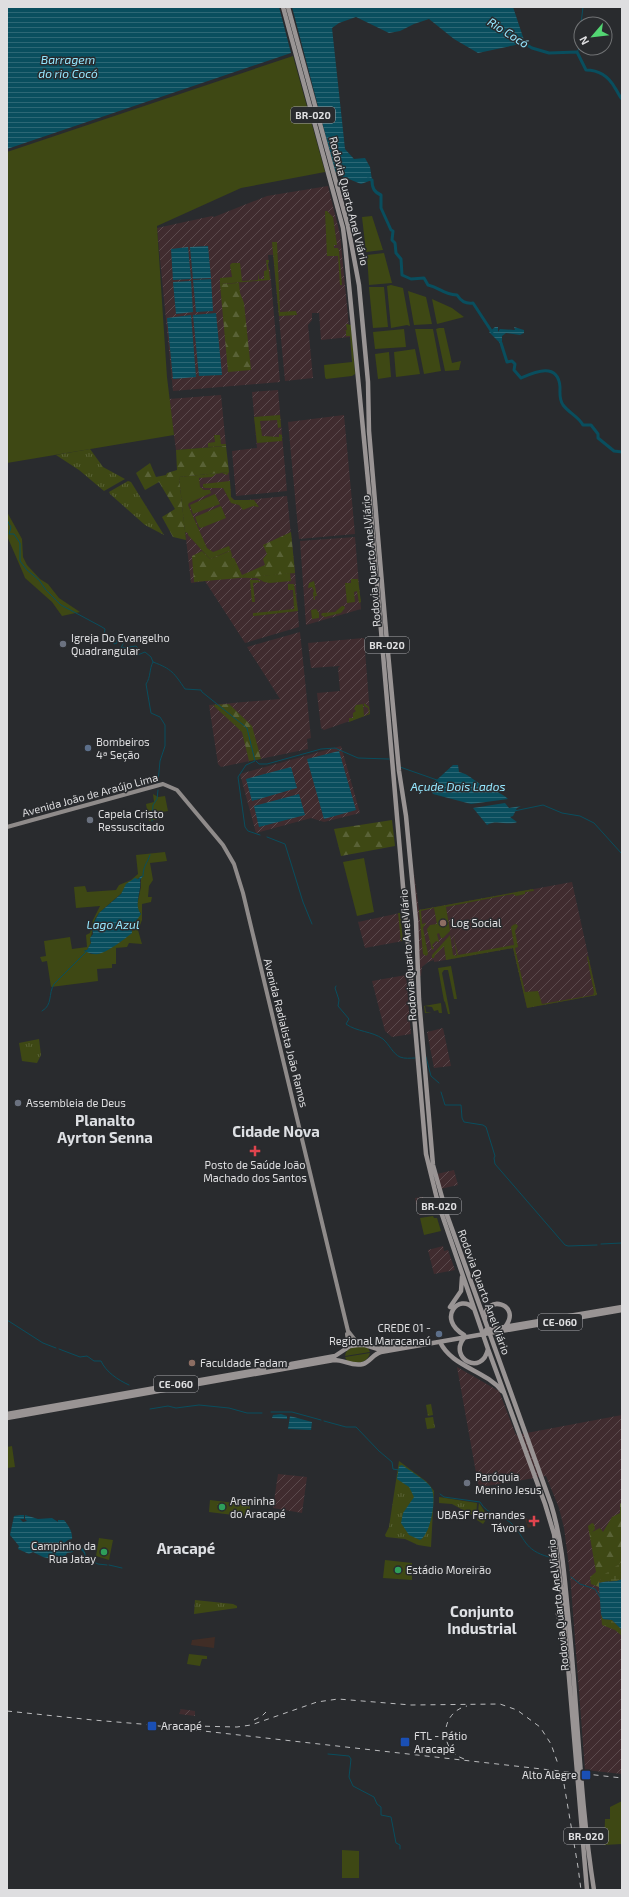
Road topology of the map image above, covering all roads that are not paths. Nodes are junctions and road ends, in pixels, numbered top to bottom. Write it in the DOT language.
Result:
graph roads {
  1 [pos="283,7"];
  2 [pos="288,7"];
  3 [pos="363,331"];
  4 [pos="354,332"];
  5 [pos="360,396"];
  6 [pos="368,396"];
  7 [pos="379,545"];
  8 [pos="373,548"];
  9 [pos="374,564"];
  10 [pos="381,564"];
  11 [pos="386,631"];
  12 [pos="380,632"];
  13 [pos="394,713"];
  14 [pos="387,714"];
  15 [pos="7,828"];
  16 [pos="218,840"];
  17 [pos="413,892"];
  18 [pos="404,895"];
  19 [pos="406,921"];
  20 [pos="416,921"];
  21 [pos="423,1047"];
  22 [pos="418,1048"];
  23 [pos="441,1212"];
  24 [pos="446,1215"];
  25 [pos="462,1269"];
  26 [pos="450,1307"];
  27 [pos="622,1307"];
  28 [pos="622,1310"];
  29 [pos="476,1313"];
  30 [pos="485,1324"];
  31 [pos="505,1327"];
  32 [pos="497,1330"];
  33 [pos="464,1336"];
  34 [pos="440,1342"];
  35 [pos="362,1344"];
  36 [pos="369,1346"];
  37 [pos="488,1349"];
  38 [pos="346,1350"];
  39 [pos="370,1358"];
  40 [pos="347,1363"];
  41 [pos="506,1396"];
  42 [pos="7,1414"];
  43 [pos="7,1418"];
  44 [pos="563,1575"];
  45 [pos="565,1608"];
  46 [pos="565,1626"];
  47 [pos="578,1764"];
  48 [pos="579,1782"];
  49 [pos="588,1890"];
  50 [pos="594,1890"];
  1 -- 4 [label="highway, Rodovia Quarto Anel Viário / BR-020"];
  2 -- 3 [label="highway, Rodovia Quarto Anel Viário / BR-020"];
  3 -- 4 [label="highway"];
  3 -- 6 [label="highway, Rodovia Quarto Anel Viário / BR-020"];
  4 -- 5 [label="highway, Rodovia Quarto Anel Viário / BR-020"];
  5 -- 6 [label="highway"];
  5 -- 8 [label="highway, Rodovia Quarto Anel Viário / BR-020"];
  6 -- 7 [label="highway, Rodovia Quarto Anel Viário / BR-020"];
  7 -- 8 [label="highway"];
  7 -- 10 [label="highway, Rodovia Quarto Anel Viário / BR-020"];
  8 -- 9 [label="highway, Rodovia Quarto Anel Viário / BR-020"];
  9 -- 10 [label="highway"];
  9 -- 12 [label="highway, Rodovia Quarto Anel Viário / BR-020"];
  10 -- 11 [label="highway, Rodovia Quarto Anel Viário / BR-020"];
  11 -- 12 [label="highway"];
  11 -- 13 [label="highway, Rodovia Quarto Anel Viário / BR-020"];
  12 -- 14 [label="highway, Rodovia Quarto Anel Viário / BR-020"];
  13 -- 14 [label="highway"];
  13 -- 17 [label="highway, Rodovia Quarto Anel Viário / BR-020"];
  14 -- 18 [label="highway, Rodovia Quarto Anel Viário / BR-020"];
  15 -- 16 [label="main road, Avenida João de Araújo Lima"];
  16 -- 35 [label="main road, Avenida Radialista João Ramos"];
  16 -- 38 [label="main road, Avenida Radialista João Ramos"];
  17 -- 18 [label="highway"];
  17 -- 20 [label="highway, Rodovia Quarto Anel Viário / BR-020"];
  18 -- 19 [label="highway, Rodovia Quarto Anel Viário / BR-020"];
  19 -- 20 [label="highway"];
  19 -- 22 [label="highway, Rodovia Quarto Anel Viário / BR-020"];
  20 -- 21 [label="highway, Rodovia Quarto Anel Viário / BR-020"];
  21 -- 22 [label="highway"];
  21 -- 24 [label="highway, Rodovia Quarto Anel Viário / BR-020"];
  22 -- 23 [label="highway, Rodovia Quarto Anel Viário / BR-020"];
  23 -- 24 [label="highway"];
  23 -- 25 [label="highway, Rodovia Quarto Anel Viário / BR-020"];
  24 -- 30 [label="highway, Rodovia Quarto Anel Viário / BR-020"];
  25 -- 26 [label="highway"];
  25 -- 29 [label="highway, Rodovia Quarto Anel Viário / BR-020"];
  27 -- 31 [label="highway, CE-060"];
  28 -- 32 [label="highway, CE-060"];
  29 -- 33 [label="highway"];
  29 -- 37 [label="highway, Rodovia Quarto Anel Viário / BR-020"];
  30 -- 31 [label="highway"];
  30 -- 44 [label="highway, Rodovia Quarto Anel Viário / BR-020"];
  31 -- 32 [label="highway, CE-060"];
  32 -- 33 [label="highway, CE-060"];
  33 -- 34 [label="highway, CE-060"];
  33 -- 36 [label="highway, CE-060"];
  33 -- 37 [label="highway"];
  34 -- 39 [label="highway, CE-060"];
  34 -- 41 [label="highway"];
  35 -- 36 [label="highway, CE-060"];
  35 -- 38 [label="highway, CE-060"];
  36 -- 39 [label="highway"];
  37 -- 41 [label="highway, Rodovia Quarto Anel Viário / BR-020"];
  38 -- 40 [label="highway"];
  38 -- 42 [label="highway, CE-060"];
  39 -- 40 [label="highway, CE-060"];
  40 -- 43 [label="highway, CE-060"];
  41 -- 44 [label="highway, Rodovia Quarto Anel Viário / BR-020"];
  44 -- 45 [label="highway, Rodovia Quarto Anel Viário / BR-020"];
  44 -- 45 [label="highway, Rodovia Quarto Anel Viário / BR-020"];
  45 -- 46 [label="highway, Rodovia Quarto Anel Viário / BR-020"];
  45 -- 46 [label="highway"];
  45 -- 47 [label="highway, Rodovia Quarto Anel Viário / BR-020"];
  46 -- 47 [label="highway, Rodovia Quarto Anel Viário / BR-020"];
  47 -- 48 [label="highway, Rodovia Quarto Anel Viário / BR-020"];
  48 -- 49 [label="highway, Rodovia Quarto Anel Viário / BR-020"];
  48 -- 50 [label="highway, Rodovia Quarto Anel Viário / BR-020"];
}
